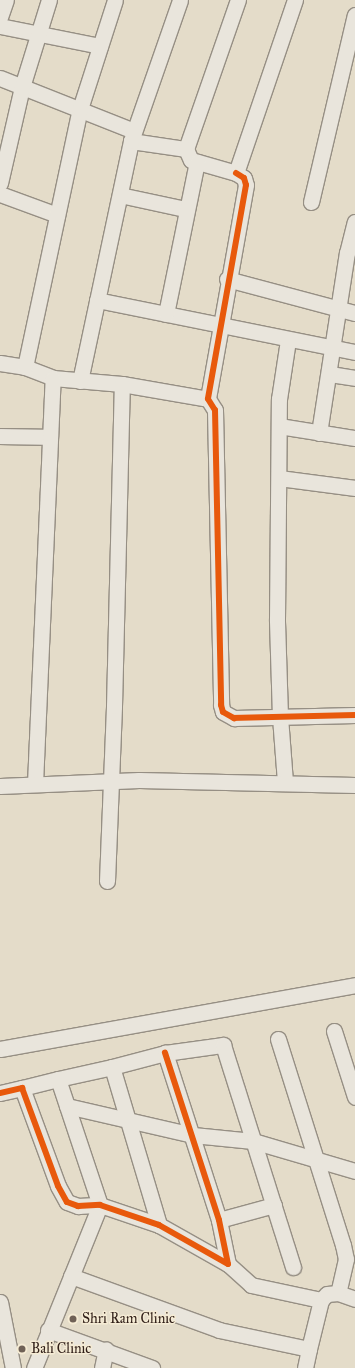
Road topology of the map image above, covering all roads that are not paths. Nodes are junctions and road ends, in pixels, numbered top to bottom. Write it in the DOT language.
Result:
graph roads {
  1 [pos="6,0"];
  2 [pos="49,0"];
  3 [pos="115,0"];
  4 [pos="180,0"];
  5 [pos="238,0"];
  6 [pos="295,0"];
  7 [pos="355,14"];
  8 [pos="0,17"];
  9 [pos="0,26"];
  10 [pos="38,33"];
  11 [pos="100,46"];
  12 [pos="0,78"];
  13 [pos="22,87"];
  14 [pos="80,109"];
  15 [pos="133,136"];
  16 [pos="186,149"];
  17 [pos="196,162"];
  18 [pos="2,164"];
  19 [pos="236,173"];
  20 [pos="0,183"];
  21 [pos="0,194"];
  22 [pos="120,195"];
  23 [pos="311,202"];
  24 [pos="185,209"];
  25 [pos="57,215"];
  26 [pos="355,222"];
  27 [pos="350,270"];
  28 [pos="228,279"];
  29 [pos="97,300"];
  30 [pos="339,310"];
  31 [pos="355,313"];
  32 [pos="166,314"];
  33 [pos="220,325"];
  34 [pos="288,340"];
  35 [pos="334,348"];
  36 [pos="355,352"];
  37 [pos="0,363"];
  38 [pos="24,368"];
  39 [pos="330,374"];
  40 [pos="53,378"];
  41 [pos="355,378"];
  42 [pos="80,381"];
  43 [pos="122,384"];
  44 [pos="208,399"];
  45 [pos="279,426"];
  46 [pos="320,433"];
  47 [pos="0,436"];
  48 [pos="50,437"];
  49 [pos="355,438"];
  50 [pos="279,478"];
  51 [pos="355,488"];
  52 [pos="355,715"];
  53 [pos="280,717"];
  54 [pos="110,781"];
  55 [pos="285,782"];
  56 [pos="35,784"];
  57 [pos="355,785"];
  58 [pos="0,786"];
  59 [pos="107,881"];
  60 [pos="355,985"];
  61 [pos="334,1031"];
  62 [pos="278,1039"];
  63 [pos="0,1049"];
  64 [pos="165,1054"];
  65 [pos="112,1067"];
  66 [pos="58,1080"];
  67 [pos="22,1088"];
  68 [pos="0,1093"];
  69 [pos="355,1098"];
  70 [pos="67,1106"];
  71 [pos="129,1119"];
  72 [pos="193,1134"];
  73 [pos="253,1141"];
  74 [pos="317,1161"];
  75 [pos="355,1171"];
  76 [pos="274,1205"];
  77 [pos="100,1206"];
  78 [pos="219,1220"];
  79 [pos="159,1225"];
  80 [pos="228,1264"];
  81 [pos="293,1266"];
  82 [pos="71,1276"];
  83 [pos="338,1293"];
  84 [pos="355,1299"];
  85 [pos="321,1300"];
  86 [pos="0,1302"];
  87 [pos="48,1330"];
  88 [pos="106,1349"];
  89 [pos="309,1350"];
  90 [pos="13,1368"];
  91 [pos="34,1368"];
  92 [pos="102,1368"];
  93 [pos="152,1368"];
  94 [pos="305,1368"];
  1 -- 8 [label="street"];
  2 -- 10 [label="street"];
  3 -- 11 [label="street"];
  4 -- 15 [label="street"];
  5 -- 16 [label="street"];
  6 -- 19 [label="street"];
  7 -- 23 [label="street"];
  9 -- 10 [label="street"];
  10 -- 11 [label="street"];
  10 -- 13 [label="street"];
  11 -- 14 [label="street"];
  12 -- 13 [label="street"];
  13 -- 14 [label="street"];
  13 -- 18 [label="street"];
  14 -- 15 [label="street"];
  14 -- 25 [label="street"];
  15 -- 16 [label="street"];
  15 -- 22 [label="street"];
  16 -- 17 [label="street"];
  17 -- 19 [label="street"];
  17 -- 24 [label="street"];
  18 -- 20 [label="street"];
  19 -- 28 [label="street"];
  21 -- 25 [label="street"];
  22 -- 24 [label="street"];
  22 -- 29 [label="street"];
  24 -- 32 [label="street"];
  25 -- 38 [label="street"];
  26 -- 27 [label="street"];
  27 -- 30 [label="street"];
  28 -- 30 [label="street"];
  28 -- 33 [label="street"];
  29 -- 32 [label="street"];
  29 -- 42 [label="street"];
  30 -- 31 [label="street"];
  30 -- 35 [label="street"];
  32 -- 33 [label="street"];
  33 -- 34 [label="street"];
  33 -- 44 [label="street"];
  34 -- 35 [label="street"];
  34 -- 45 [label="street"];
  35 -- 36 [label="street"];
  35 -- 39 [label="street"];
  37 -- 38 [label="street"];
  38 -- 40 [label="street"];
  39 -- 41 [label="street"];
  39 -- 46 [label="street"];
  40 -- 42 [label="street"];
  40 -- 48 [label="street"];
  42 -- 43 [label="street"];
  43 -- 44 [label="street"];
  43 -- 54 [label="street"];
  44 -- 53 [label="street"];
  45 -- 46 [label="street"];
  45 -- 50 [label="street"];
  46 -- 49 [label="street"];
  47 -- 48 [label="street"];
  48 -- 56 [label="street"];
  50 -- 51 [label="street"];
  50 -- 53 [label="street"];
  52 -- 53 [label="street"];
  53 -- 55 [label="street"];
  54 -- 55 [label="street"];
  54 -- 56 [label="street"];
  54 -- 59 [label="street"];
  55 -- 57 [label="street"];
  56 -- 58 [label="street"];
  60 -- 63 [label="street"];
  61 -- 69 [label="street"];
  62 -- 74 [label="street"];
  64 -- 65 [label="street"];
  64 -- 72 [label="street"];
  64 -- 73 [label="street"];
  65 -- 66 [label="street"];
  65 -- 71 [label="street"];
  66 -- 67 [label="street"];
  66 -- 70 [label="street"];
  67 -- 68 [label="street"];
  67 -- 77 [label="street"];
  70 -- 71 [label="street"];
  70 -- 77 [label="street"];
  71 -- 72 [label="street"];
  71 -- 79 [label="street"];
  72 -- 73 [label="street"];
  72 -- 78 [label="street"];
  73 -- 74 [label="street"];
  73 -- 76 [label="street"];
  74 -- 75 [label="street"];
  74 -- 83 [label="street"];
  76 -- 78 [label="street"];
  76 -- 81 [label="street"];
  77 -- 79 [label="street"];
  77 -- 82 [label="street"];
  78 -- 80 [label="street"];
  79 -- 80 [label="street"];
  80 -- 85 [label="street"];
  82 -- 87 [label="street"];
  82 -- 89 [label="street"];
  83 -- 84 [label="street"];
  83 -- 85 [label="street"];
  85 -- 89 [label="street"];
  86 -- 90 [label="street"];
  87 -- 88 [label="street"];
  87 -- 91 [label="street"];
  88 -- 92 [label="street"];
  88 -- 93 [label="street"];
  89 -- 94 [label="street"];
}
